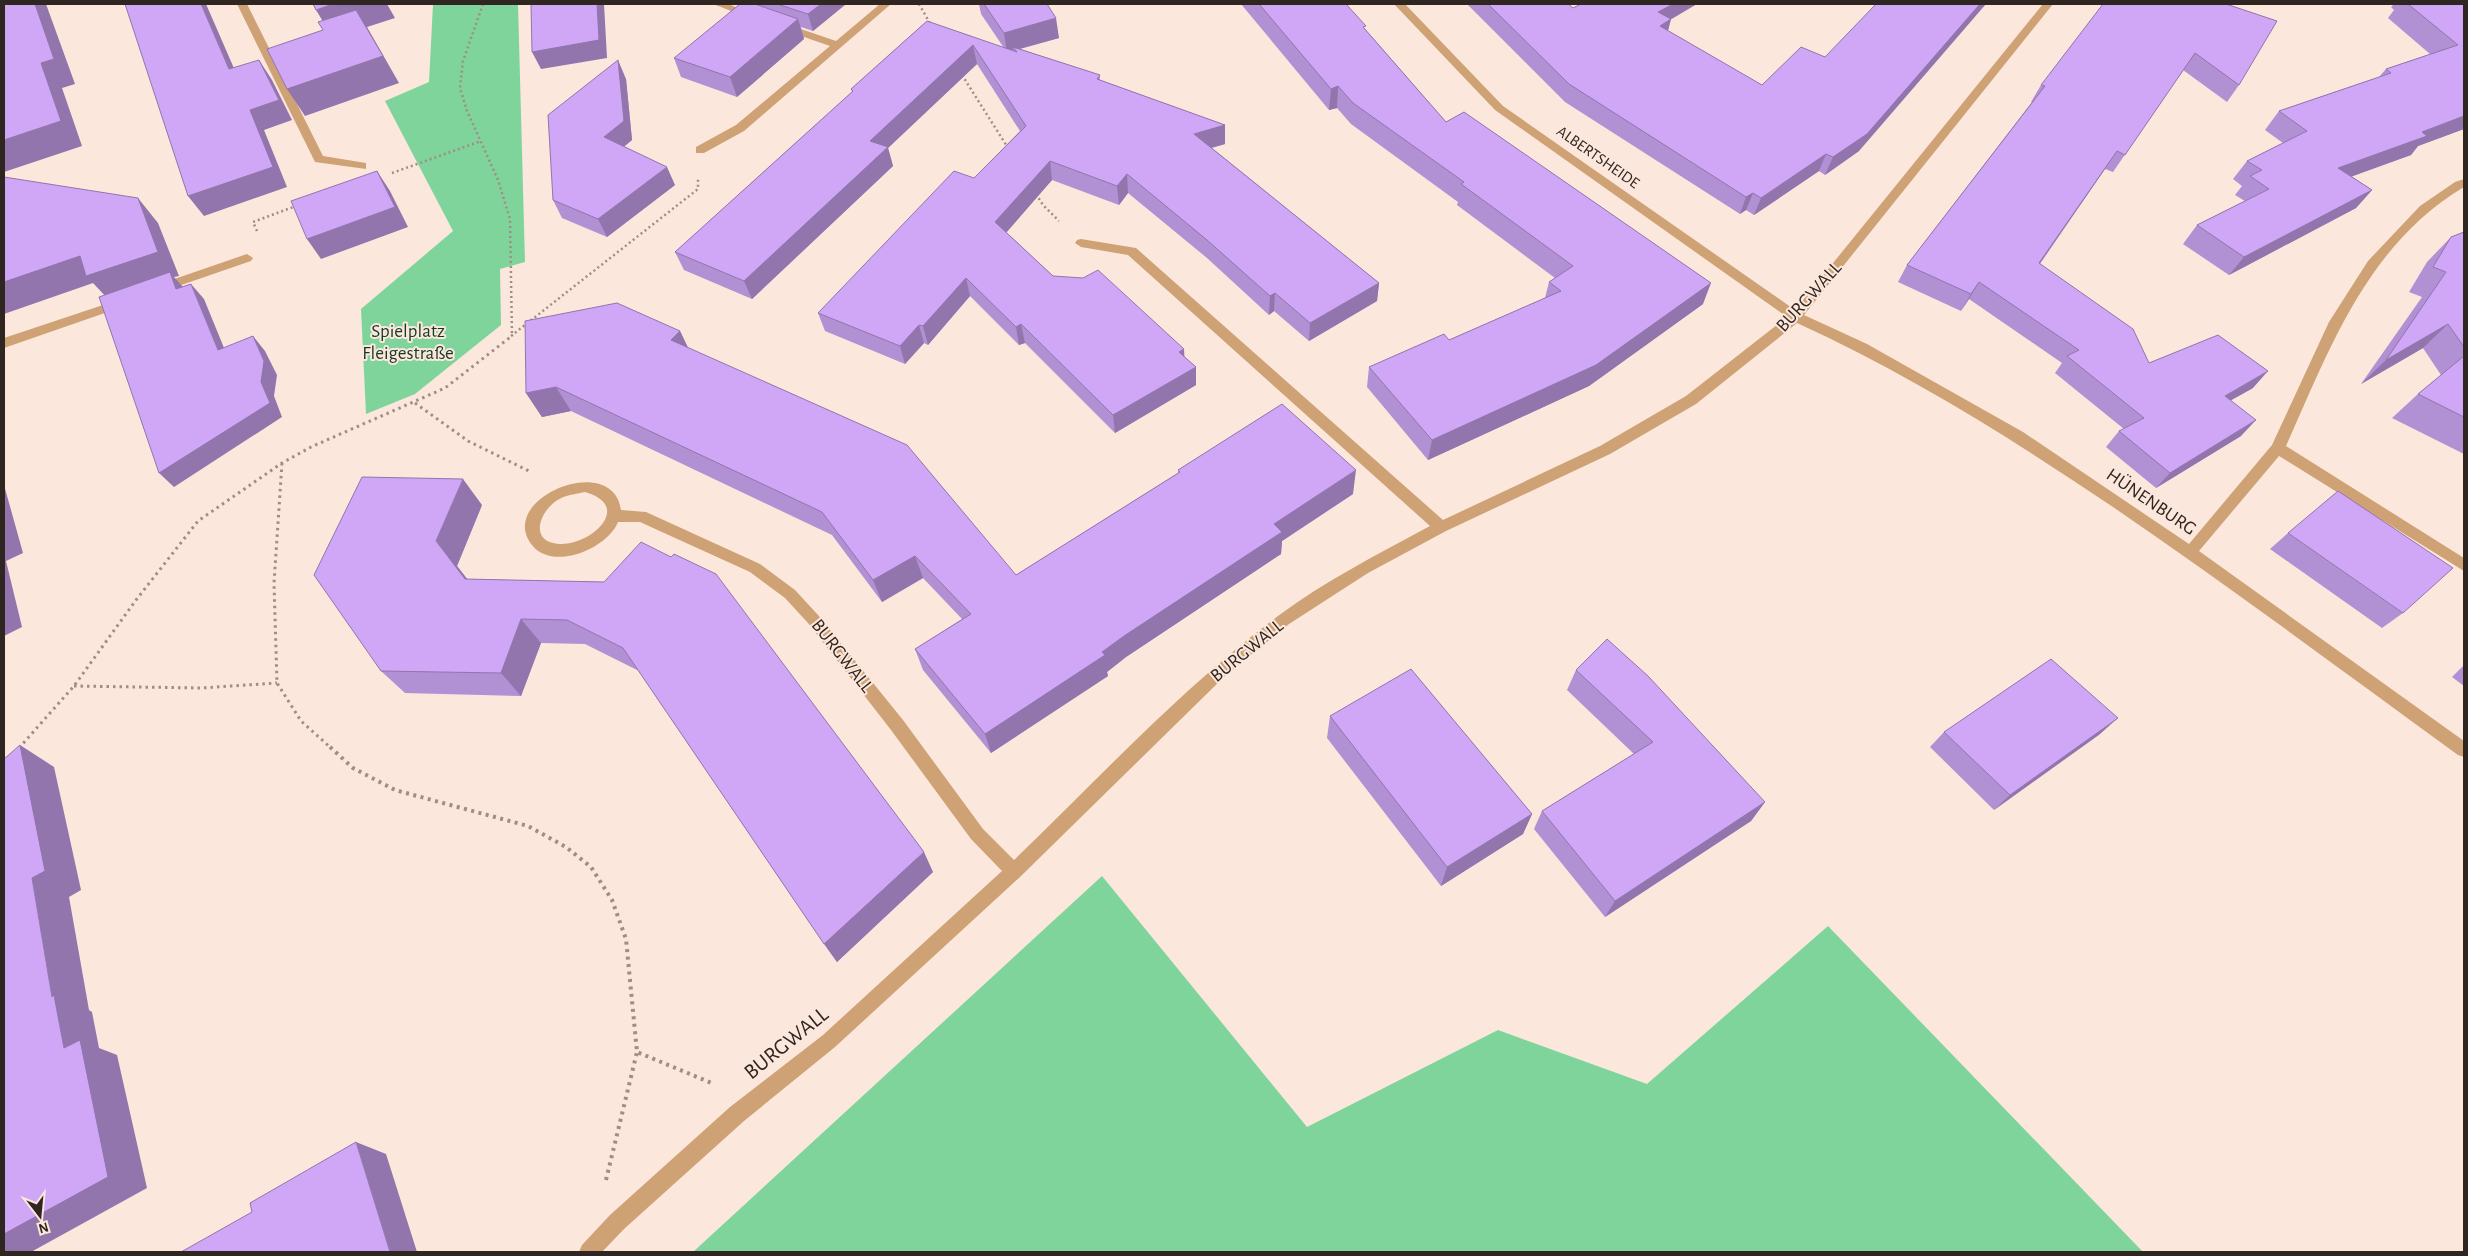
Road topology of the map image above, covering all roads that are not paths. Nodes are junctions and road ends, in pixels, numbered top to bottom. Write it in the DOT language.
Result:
graph roads {
  1 [pos="242,4"];
  2 [pos="718,4"];
  3 [pos="886,4"];
  4 [pos="1399,4"];
  5 [pos="2048,4"];
  6 [pos="838,45"];
  7 [pos="700,150"];
  8 [pos="362,166"];
  9 [pos="2464,183"];
  10 [pos="1081,242"];
  11 [pos="247,258"];
  12 [pos="148,293"];
  13 [pos="130,299"];
  14 [pos="1796,317"];
  15 [pos="4,343"];
  16 [pos="2278,448"];
  17 [pos="614,516"];
  18 [pos="1441,527"];
  19 [pos="2190,552"];
  20 [pos="2464,565"];
  21 [pos="2464,750"];
  22 [pos="1014,871"];
  23 [pos="589,1252"];
  1 -- 8 [label="street"];
  2 -- 6 [label="street"];
  3 -- 6 [label="street"];
  4 -- 14 [label="street, ALBERTSHEIDE"];
  5 -- 14 [label="street, BURGWALL"];
  6 -- 7 [label="street"];
  9 -- 16 [label="street"];
  10 -- 18 [label="street"];
  11 -- 12 [label="street"];
  13 -- 15 [label="street"];
  14 -- 18 [label="street, BURGWALL"];
  14 -- 19 [label="street, HÜNENBURG"];
  16 -- 19 [label="street"];
  16 -- 20 [label="street"];
  17 -- 17 [label="street"];
  17 -- 22 [label="street, BURGWALL"];
  18 -- 22 [label="street, BURGWALL"];
  19 -- 21 [label="street, HÜNENBURG"];
  22 -- 23 [label="street, BURGWALL"];
}
